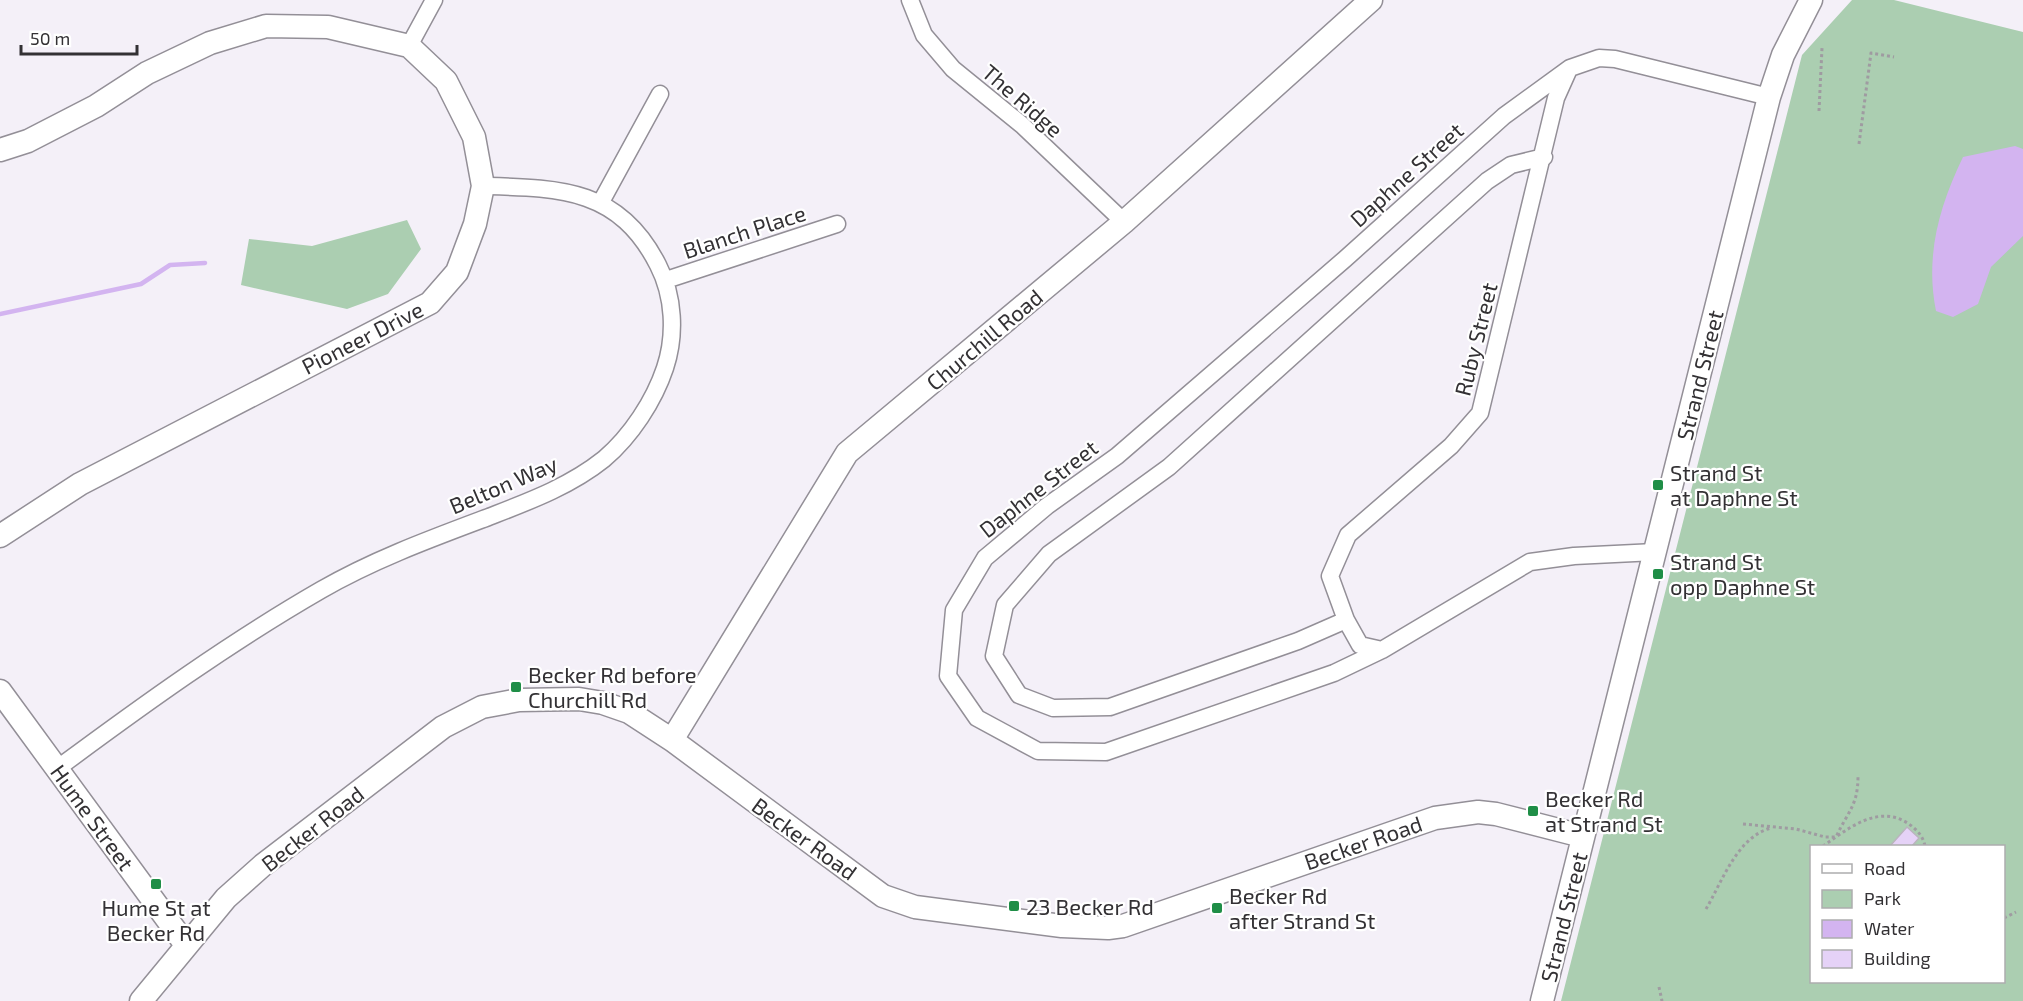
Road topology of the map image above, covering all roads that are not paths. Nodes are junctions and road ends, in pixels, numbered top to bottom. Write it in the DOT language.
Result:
graph roads {
  1 [pos="434,0"];
  2 [pos="910,0"];
  3 [pos="1371,0"];
  4 [pos="1810,0"];
  5 [pos="409,46"];
  6 [pos="1570,68"];
  7 [pos="660,94"];
  8 [pos="1769,97"];
  9 [pos="0,150"];
  10 [pos="1544,157"];
  11 [pos="483,186"];
  12 [pos="602,202"];
  13 [pos="1124,222"];
  14 [pos="837,224"];
  15 [pos="666,280"];
  16 [pos="0,536"];
  17 [pos="1655,552"];
  18 [pos="1346,620"];
  19 [pos="1383,650"];
  20 [pos="0,690"];
  21 [pos="672,740"];
  22 [pos="58,768"];
  23 [pos="1582,836"];
  24 [pos="186,945"];
  25 [pos="141,1001"];
  26 [pos="1542,1001"];
  1 -- 5 [label="street"];
  2 -- 13 [label="street, The Ridge"];
  3 -- 13 [label="street, Churchill Road"];
  4 -- 8 [label="street, Strand Street"];
  5 -- 9 [label="street"];
  5 -- 11 [label="street, Pioneer Drive"];
  6 -- 8 [label="street, Daphne Street"];
  6 -- 10 [label="street, Ruby Street"];
  6 -- 19 [label="street, Daphne Street"];
  7 -- 12 [label="street"];
  8 -- 17 [label="street, Strand Street"];
  10 -- 18 [label="street, Ruby Street"];
  10 -- 18 [label="street"];
  11 -- 12 [label="street, Belton Way"];
  11 -- 16 [label="street, Pioneer Drive"];
  12 -- 15 [label="street, Belton Way"];
  13 -- 21 [label="street, Churchill Road"];
  14 -- 15 [label="street, Blanch Place"];
  15 -- 22 [label="street, Belton Way"];
  17 -- 19 [label="street, Daphne Street"];
  17 -- 23 [label="street, Strand Street"];
  18 -- 19 [label="street, Ruby Street"];
  20 -- 22 [label="street, Hume Street"];
  21 -- 23 [label="street, Becker Road"];
  21 -- 24 [label="street, Becker Road"];
  22 -- 24 [label="street, Hume Street"];
  23 -- 26 [label="street, Strand Street"];
  24 -- 25 [label="street, Becker Road"];
}
